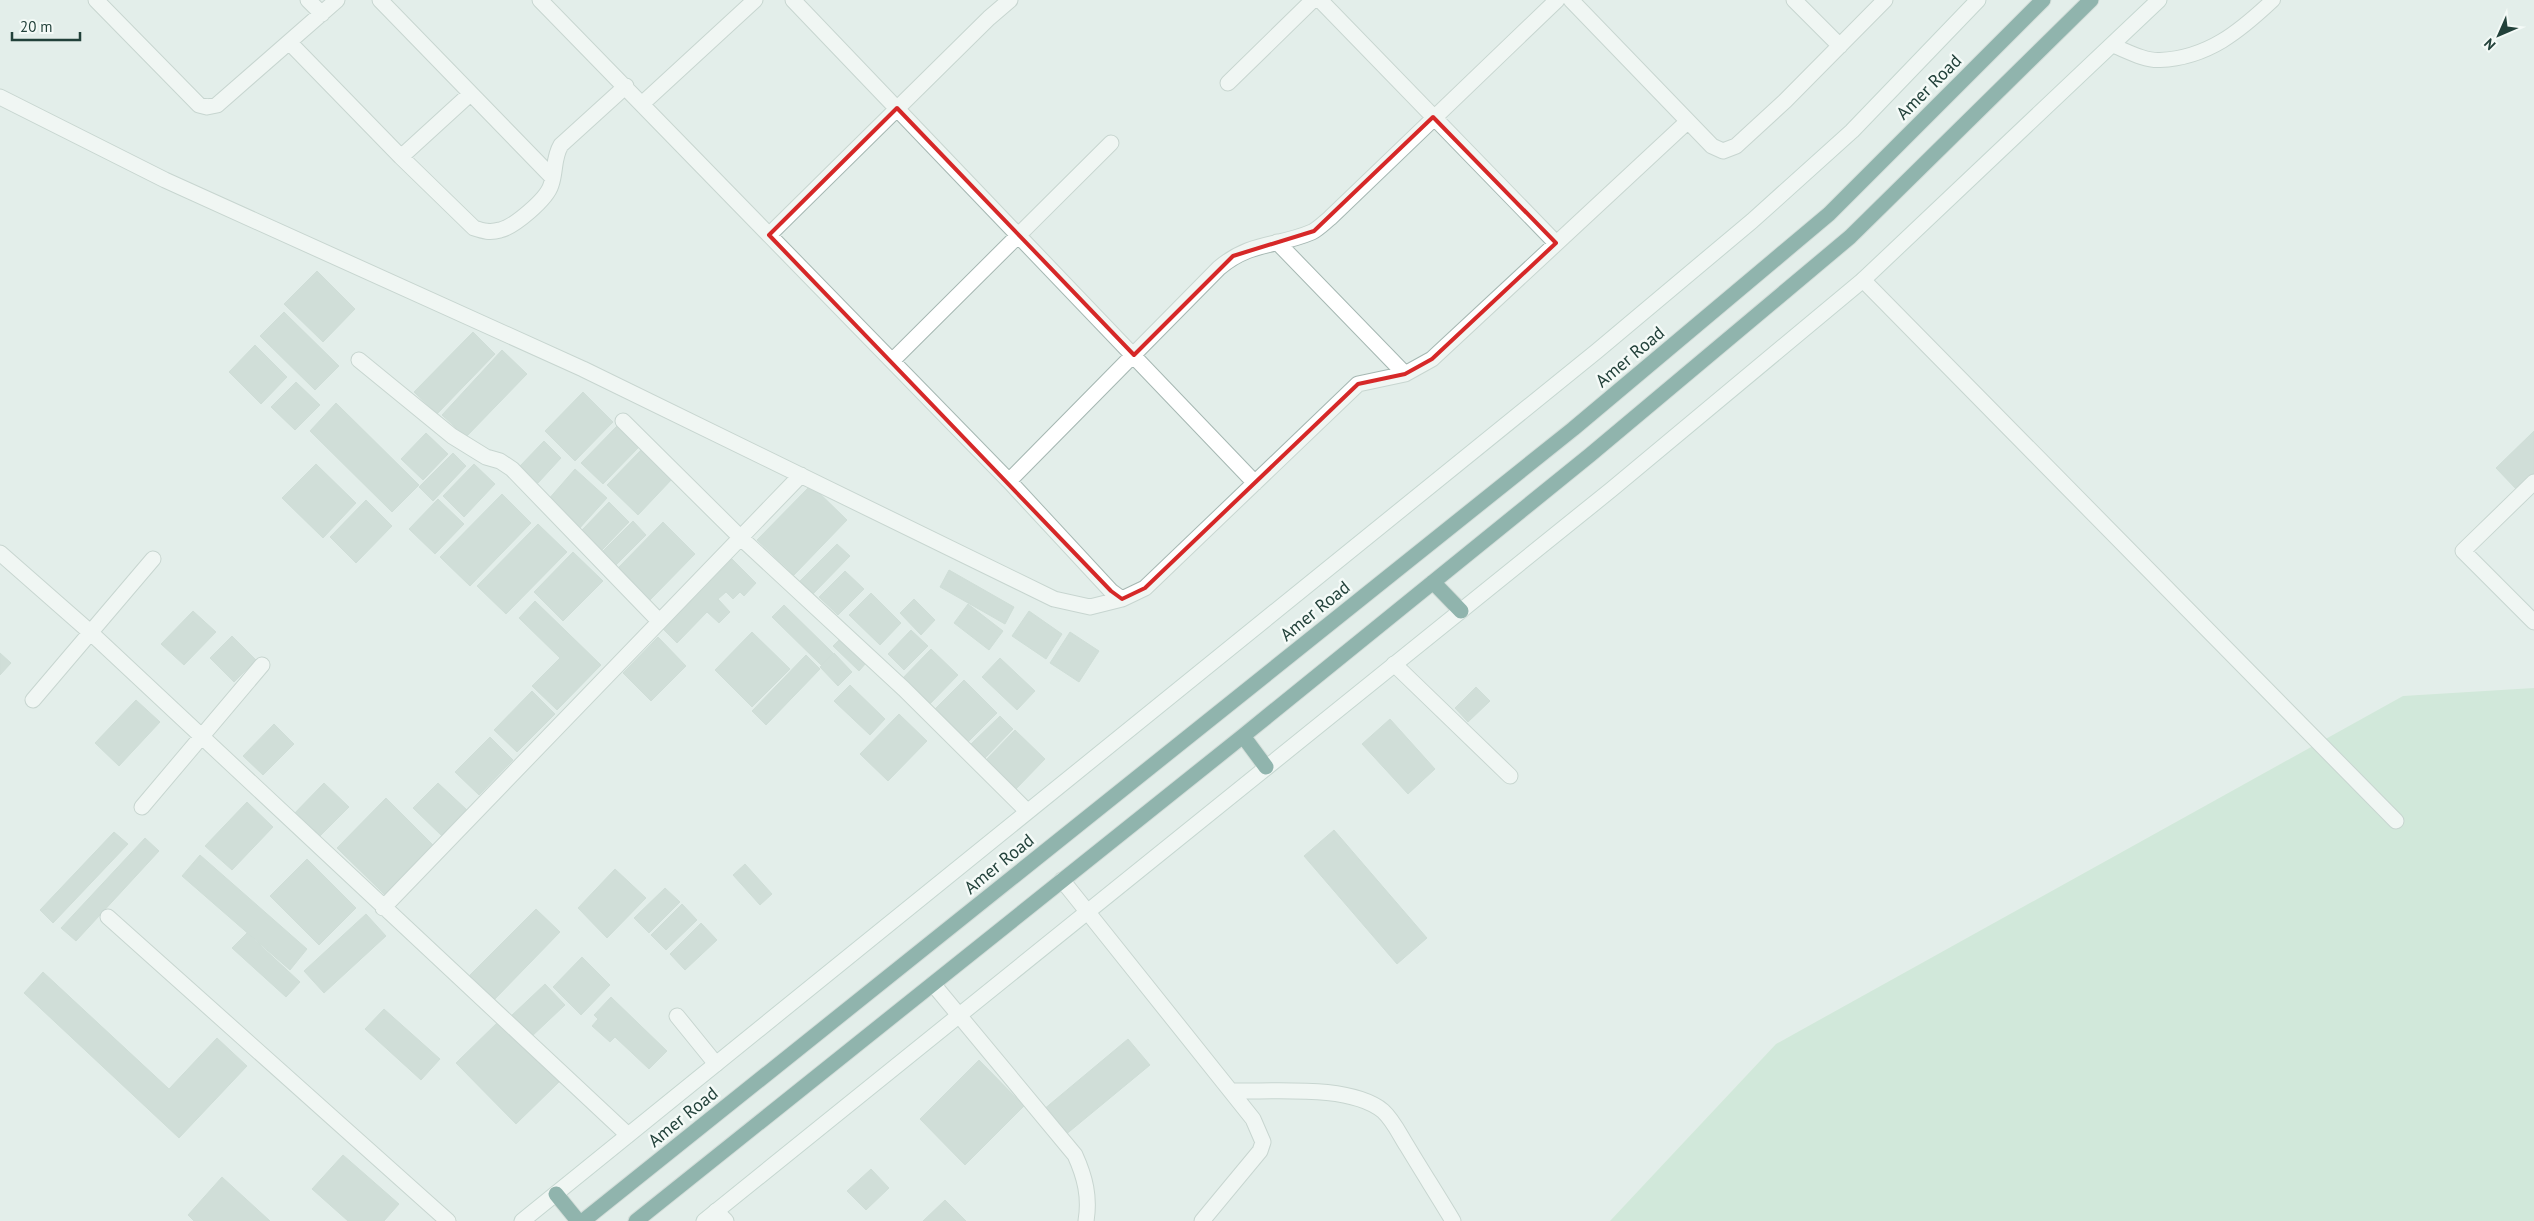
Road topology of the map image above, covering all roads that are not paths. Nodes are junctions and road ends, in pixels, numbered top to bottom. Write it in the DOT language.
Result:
graph roads {
  1 [pos="96,0"];
  2 [pos="308,0"];
  3 [pos="337,0"];
  4 [pos="380,0"];
  5 [pos="540,0"];
  6 [pos="755,0"];
  7 [pos="794,0"];
  8 [pos="1010,0"];
  9 [pos="1314,0"];
  10 [pos="1320,0"];
  11 [pos="1557,0"];
  12 [pos="1570,0"];
  13 [pos="1794,0"];
  14 [pos="1885,0"];
  15 [pos="1978,0"];
  16 [pos="2044,0"];
  17 [pos="2091,0"];
  18 [pos="2159,0"];
  19 [pos="2273,0"];
  20 [pos="322,14"];
  21 [pos="289,42"];
  22 [pos="2112,45"];
  23 [pos="1840,46"];
  24 [pos="1228,83"];
  25 [pos="626,86"];
  26 [pos="470,94"];
  27 [pos="0,97"];
  28 [pos="643,103"];
  29 [pos="897,108"];
  30 [pos="1433,117"];
  31 [pos="1687,122"];
  32 [pos="1111,143"];
  33 [pos="401,157"];
  34 [pos="552,177"];
  35 [pos="1019,234"];
  36 [pos="769,235"];
  37 [pos="1277,242"];
  38 [pos="1556,243"];
  39 [pos="1863,280"];
  40 [pos="1134,355"];
  41 [pos="359,360"];
  42 [pos="892,361"];
  43 [pos="1405,374"];
  44 [pos="623,422"];
  45 [pos="801,475"];
  46 [pos="1009,481"];
  47 [pos="2534,482"];
  48 [pos="1255,483"];
  49 [pos="741,538"];
  50 [pos="0,553"];
  51 [pos="154,559"];
  52 [pos="1433,582"];
  53 [pos="1122,599"];
  54 [pos="1461,611"];
  55 [pos="659,621"];
  56 [pos="2534,622"];
  57 [pos="90,632"];
  58 [pos="1394,664"];
  59 [pos="262,665"];
  60 [pos="33,700"];
  61 [pos="1243,736"];
  62 [pos="201,738"];
  63 [pos="1266,767"];
  64 [pos="1510,776"];
  65 [pos="142,807"];
  66 [pos="1027,811"];
  67 [pos="2396,821"];
  68 [pos="1062,880"];
  69 [pos="383,908"];
  70 [pos="1086,912"];
  71 [pos="108,917"];
  72 [pos="933,984"];
  73 [pos="676,1016"];
  74 [pos="958,1016"];
  75 [pos="716,1064"];
  76 [pos="1231,1091"];
  77 [pos="628,1135"];
  78 [pos="556,1194"];
  79 [pos="721,1216"];
  80 [pos="448,1221"];
  81 [pos="522,1221"];
  82 [pos="578,1221"];
  83 [pos="583,1221"];
  84 [pos="636,1221"];
  85 [pos="704,1221"];
  86 [pos="1086,1221"];
  87 [pos="1202,1221"];
  88 [pos="1453,1221"];
  1 -- 21 [label="street"];
  2 -- 20 [label="street"];
  3 -- 20 [label="street"];
  4 -- 26 [label="street"];
  5 -- 25 [label="street"];
  6 -- 28 [label="street"];
  7 -- 29 [label="street"];
  8 -- 29 [label="street"];
  9 -- 24 [label="street"];
  10 -- 30 [label="street"];
  11 -- 30 [label="street"];
  12 -- 31 [label="street"];
  13 -- 23 [label="street"];
  14 -- 23 [label="street"];
  15 -- 66 [label="street"];
  16 -- 83 [label="highway, Amer Road"];
  17 -- 52 [label="highway"];
  18 -- 22 [label="street"];
  19 -- 22 [label="lane"];
  20 -- 21 [label="street"];
  21 -- 33 [label="street"];
  22 -- 39 [label="street"];
  23 -- 31 [label="street"];
  25 -- 28 [label="street"];
  25 -- 34 [label="street"];
  26 -- 33 [label="street"];
  26 -- 34 [label="street"];
  27 -- 45 [label="street"];
  28 -- 36 [label="street"];
  29 -- 35 [label="street"];
  29 -- 36 [label="street"];
  30 -- 37 [label="street"];
  30 -- 38 [label="street"];
  31 -- 38 [label="street"];
  32 -- 35 [label="street"];
  33 -- 34 [label="street"];
  35 -- 40 [label="street"];
  35 -- 42 [label="street"];
  36 -- 42 [label="street"];
  37 -- 40 [label="street"];
  37 -- 43 [label="street"];
  38 -- 43 [label="street"];
  39 -- 54 [label="street"];
  39 -- 67 [label="street"];
  40 -- 46 [label="street"];
  40 -- 48 [label="street"];
  41 -- 55 [label="street"];
  42 -- 46 [label="street"];
  43 -- 48 [label="street"];
  44 -- 49 [label="street"];
  45 -- 49 [label="street"];
  45 -- 53 [label="street"];
  46 -- 53 [label="street"];
  47 -- 56 [label="street"];
  48 -- 53 [label="street"];
  49 -- 55 [label="street"];
  49 -- 66 [label="street"];
  50 -- 57 [label="street"];
  51 -- 57 [label="street"];
  52 -- 54 [label="highway"];
  52 -- 61 [label="highway"];
  54 -- 58 [label="street"];
  55 -- 69 [label="street"];
  57 -- 60 [label="street"];
  57 -- 62 [label="street"];
  58 -- 63 [label="street"];
  58 -- 64 [label="street"];
  59 -- 62 [label="street"];
  61 -- 63 [label="highway"];
  61 -- 68 [label="highway"];
  62 -- 65 [label="street"];
  62 -- 69 [label="street"];
  63 -- 70 [label="street"];
  66 -- 75 [label="street"];
  68 -- 70 [label="street"];
  68 -- 72 [label="highway"];
  69 -- 77 [label="street"];
  70 -- 74 [label="street"];
  70 -- 76 [label="street"];
  71 -- 80 [label="street"];
  72 -- 74 [label="street"];
  72 -- 84 [label="highway"];
  73 -- 75 [label="street"];
  74 -- 79 [label="street"];
  74 -- 86 [label="street"];
  75 -- 77 [label="street"];
  76 -- 87 [label="street"];
  76 -- 88 [label="street"];
  77 -- 78 [label="street"];
  78 -- 81 [label="street"];
  78 -- 82 [label="highway"];
  79 -- 85 [label="street"];
}
